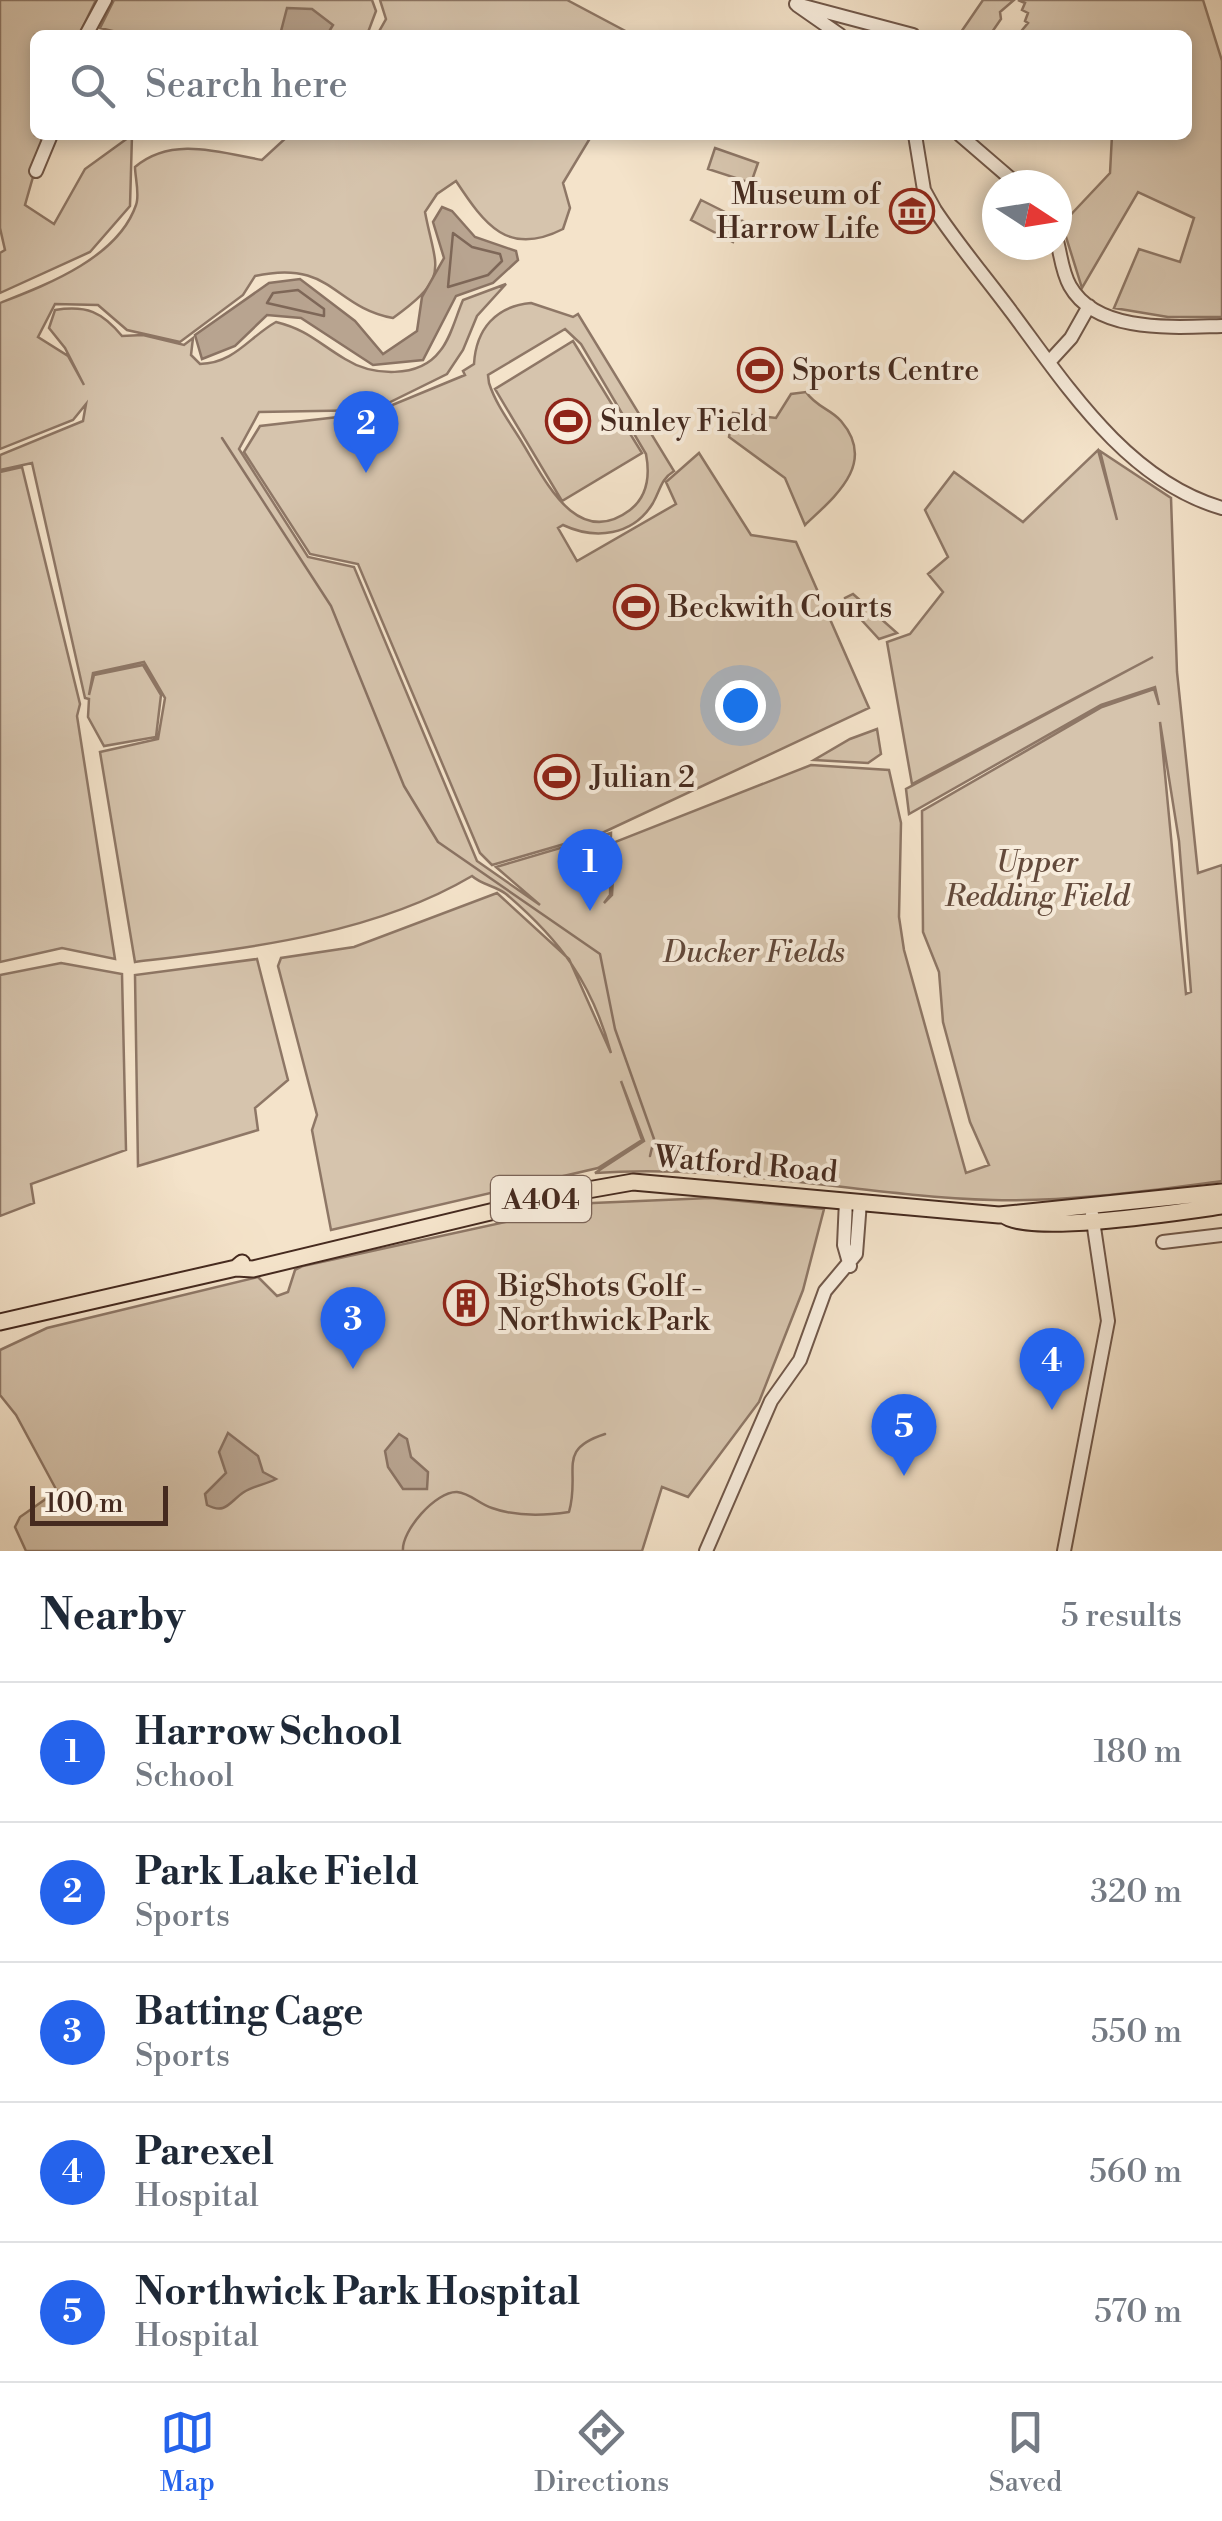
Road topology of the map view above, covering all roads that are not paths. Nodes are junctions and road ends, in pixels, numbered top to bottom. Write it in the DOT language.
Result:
graph roads {
  1 [pos="105,0"];
  2 [pos="794,2"];
  3 [pos="89,30"];
  4 [pos="833,30"];
  5 [pos="895,30"];
  6 [pos="50,140"];
  7 [pos="916,140"];
  8 [pos="966,140"];
  9 [pos="36,170"];
  10 [pos="1001,170"];
  11 [pos="1062,260"];
  12 [pos="1089,306"];
  13 [pos="1222,326"];
  14 [pos="1048,362"];
  15 [pos="1222,508"];
  16 [pos="1222,1192"];
  17 [pos="853,1201"];
  18 [pos="1222,1206"];
  19 [pos="1092,1214"];
  20 [pos="1222,1235"];
  21 [pos="1163,1242"];
  22 [pos="0,1322"];
  23 [pos="706,1551"];
  24 [pos="1064,1551"];
  1 -- 3 [label="street"];
  2 -- 4 [label="street"];
  2 -- 5 [label="street"];
  6 -- 9 [label="street"];
  7 -- 14 [label="street"];
  8 -- 10 [label="street"];
  11 -- 12 [label="street"];
  12 -- 13 [label="street"];
  12 -- 14 [label="street"];
  14 -- 15 [label="street"];
  16 -- 19 [label="main road, Watford Road / A404"];
  17 -- 19 [label="main road, Watford Road / A404"];
  17 -- 22 [label="main road, Watford Road / A404"];
  17 -- 23 [label="street"];
  18 -- 19 [label="main road, Watford Road / A404"];
  19 -- 24 [label="street"];
  20 -- 21 [label="street"];
}
